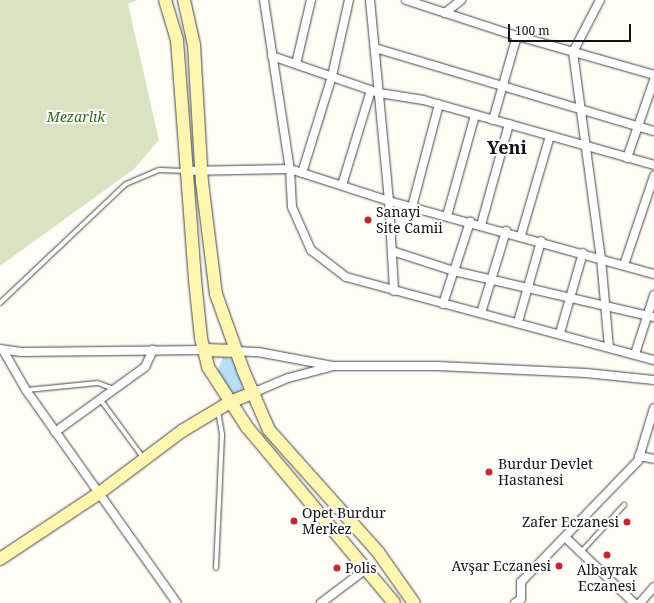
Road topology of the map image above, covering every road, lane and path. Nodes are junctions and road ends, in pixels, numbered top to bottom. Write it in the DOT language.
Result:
graph roads {
  1 [pos="165,0"];
  2 [pos="184,0"];
  3 [pos="264,0"];
  4 [pos="311,0"];
  5 [pos="349,0"];
  6 [pos="370,0"];
  7 [pos="406,0"];
  8 [pos="461,0"];
  9 [pos="600,0"];
  10 [pos="445,13"];
  11 [pos="517,36"];
  12 [pos="375,48"];
  13 [pos="573,52"];
  14 [pos="272,56"];
  15 [pos="296,64"];
  16 [pos="654,75"];
  17 [pos="332,76"];
  18 [pos="654,80"];
  19 [pos="504,85"];
  20 [pos="375,91"];
  21 [pos="439,104"];
  22 [pos="581,107"];
  23 [pos="475,115"];
  24 [pos="493,120"];
  25 [pos="509,124"];
  26 [pos="638,126"];
  27 [pos="654,131"];
  28 [pos="550,136"];
  29 [pos="587,146"];
  30 [pos="627,158"];
  31 [pos="654,165"];
  32 [pos="290,169"];
  33 [pos="187,171"];
  34 [pos="201,171"];
  35 [pos="302,173"];
  36 [pos="654,176"];
  37 [pos="342,185"];
  38 [pos="390,201"];
  39 [pos="412,207"];
  40 [pos="446,216"];
  41 [pos="470,222"];
  42 [pos="480,225"];
  43 [pos="506,232"];
  44 [pos="521,236"];
  45 [pos="541,241"];
  46 [pos="392,251"];
  47 [pos="583,253"];
  48 [pos="601,258"];
  49 [pos="624,265"];
  50 [pos="454,271"];
  51 [pos="654,274"];
  52 [pos="492,280"];
  53 [pos="528,288"];
  54 [pos="394,291"];
  55 [pos="654,295"];
  56 [pos="570,298"];
  57 [pos="0,303"];
  58 [pos="443,304"];
  59 [pos="605,306"];
  60 [pos="481,313"];
  61 [pos="651,317"];
  62 [pos="518,322"];
  63 [pos="560,333"];
  64 [pos="609,347"];
  65 [pos="1,349"];
  66 [pos="153,350"];
  67 [pos="204,350"];
  68 [pos="236,351"];
  69 [pos="635,354"];
  70 [pos="654,360"];
  71 [pos="332,366"];
  72 [pos="654,380"];
  73 [pos="114,389"];
  74 [pos="26,390"];
  75 [pos="255,392"];
  76 [pos="100,399"];
  77 [pos="230,402"];
  78 [pos="654,408"];
  79 [pos="218,409"];
  80 [pos="55,432"];
  81 [pos="639,456"];
  82 [pos="144,459"];
  83 [pos="654,459"];
  84 [pos="98,494"];
  85 [pos="624,505"];
  86 [pos="566,538"];
  87 [pos="582,552"];
  88 [pos="0,559"];
  89 [pos="216,568"];
  90 [pos="366,569"];
  91 [pos="654,587"];
  92 [pos="520,602"];
  93 [pos="177,603"];
  94 [pos="321,603"];
  95 [pos="394,603"];
  96 [pos="414,603"];
  97 [pos="634,603"];
  98 [pos="640,603"];
  1 -- 33 [label="main road"];
  2 -- 34 [label="main road"];
  3 -- 14 [label="street"];
  4 -- 15 [label="street"];
  5 -- 17 [label="street"];
  6 -- 12 [label="street"];
  7 -- 10 [label="street"];
  8 -- 10 [label="street"];
  9 -- 13 [label="street"];
  10 -- 11 [label="street"];
  11 -- 13 [label="street"];
  11 -- 19 [label="street"];
  12 -- 19 [label="street"];
  12 -- 20 [label="street"];
  13 -- 16 [label="street"];
  13 -- 22 [label="street"];
  14 -- 15 [label="street"];
  14 -- 32 [label="street"];
  15 -- 17 [label="street"];
  17 -- 20 [label="street"];
  17 -- 35 [label="street"];
  18 -- 26 [label="street"];
  19 -- 22 [label="street"];
  19 -- 24 [label="street"];
  20 -- 21 [label="street"];
  20 -- 37 [label="street"];
  20 -- 38 [label="street"];
  21 -- 23 [label="street"];
  21 -- 39 [label="street"];
  22 -- 26 [label="street"];
  22 -- 29 [label="street"];
  23 -- 24 [label="street"];
  23 -- 40 [label="street"];
  24 -- 25 [label="street"];
  25 -- 28 [label="street"];
  25 -- 42 [label="street"];
  26 -- 27 [label="street"];
  26 -- 30 [label="street"];
  28 -- 29 [label="street"];
  28 -- 44 [label="street"];
  29 -- 30 [label="street"];
  29 -- 48 [label="street"];
  30 -- 31 [label="street"];
  32 -- 34 [label="street"];
  32 -- 35 [label="street"];
  32 -- 54 [label="street"];
  33 -- 34 [label="street"];
  33 -- 57 [label="lane"];
  33 -- 67 [label="main road"];
  34 -- 68 [label="main road"];
  35 -- 37 [label="street"];
  36 -- 49 [label="street"];
  37 -- 38 [label="street"];
  38 -- 39 [label="street"];
  38 -- 46 [label="street"];
  39 -- 40 [label="street"];
  40 -- 41 [label="street"];
  41 -- 42 [label="street"];
  41 -- 50 [label="street"];
  42 -- 43 [label="street"];
  43 -- 44 [label="street"];
  43 -- 52 [label="street"];
  44 -- 45 [label="street"];
  45 -- 47 [label="street"];
  45 -- 53 [label="street"];
  46 -- 50 [label="street"];
  46 -- 54 [label="street"];
  47 -- 48 [label="street"];
  47 -- 56 [label="street"];
  48 -- 49 [label="street"];
  48 -- 59 [label="street"];
  49 -- 51 [label="street"];
  50 -- 52 [label="street"];
  50 -- 58 [label="street"];
  52 -- 53 [label="street"];
  52 -- 60 [label="street"];
  53 -- 56 [label="street"];
  53 -- 62 [label="street"];
  54 -- 58 [label="street"];
  55 -- 61 [label="street"];
  56 -- 59 [label="street"];
  56 -- 63 [label="street"];
  58 -- 60 [label="street"];
  59 -- 61 [label="street"];
  59 -- 64 [label="street"];
  60 -- 62 [label="street"];
  61 -- 69 [label="street"];
  62 -- 63 [label="street"];
  63 -- 64 [label="street"];
  64 -- 69 [label="street"];
  65 -- 66 [label="street"];
  65 -- 74 [label="street"];
  66 -- 67 [label="street"];
  66 -- 73 [label="street"];
  67 -- 68 [label="main road"];
  67 -- 77 [label="main road"];
  68 -- 71 [label="street"];
  68 -- 75 [label="main road"];
  69 -- 70 [label="street"];
  71 -- 72 [label="street"];
  71 -- 75 [label="street"];
  73 -- 74 [label="lane"];
  73 -- 76 [label="street"];
  74 -- 80 [label="street"];
  75 -- 77 [label="main road"];
  75 -- 96 [label="main road"];
  76 -- 80 [label="street"];
  76 -- 82 [label="lane"];
  77 -- 79 [label="main road"];
  77 -- 90 [label="main road"];
  78 -- 81 [label="street"];
  79 -- 82 [label="main road"];
  79 -- 89 [label="lane"];
  80 -- 84 [label="street"];
  81 -- 83 [label="street"];
  81 -- 86 [label="street"];
  82 -- 84 [label="main road"];
  84 -- 88 [label="main road"];
  84 -- 93 [label="street"];
  85 -- 87 [label="lane"];
  86 -- 87 [label="street"];
  86 -- 92 [label="street"];
  87 -- 97 [label="street"];
  90 -- 94 [label="street"];
  90 -- 95 [label="main road"];
  91 -- 98 [label="street"];
}
